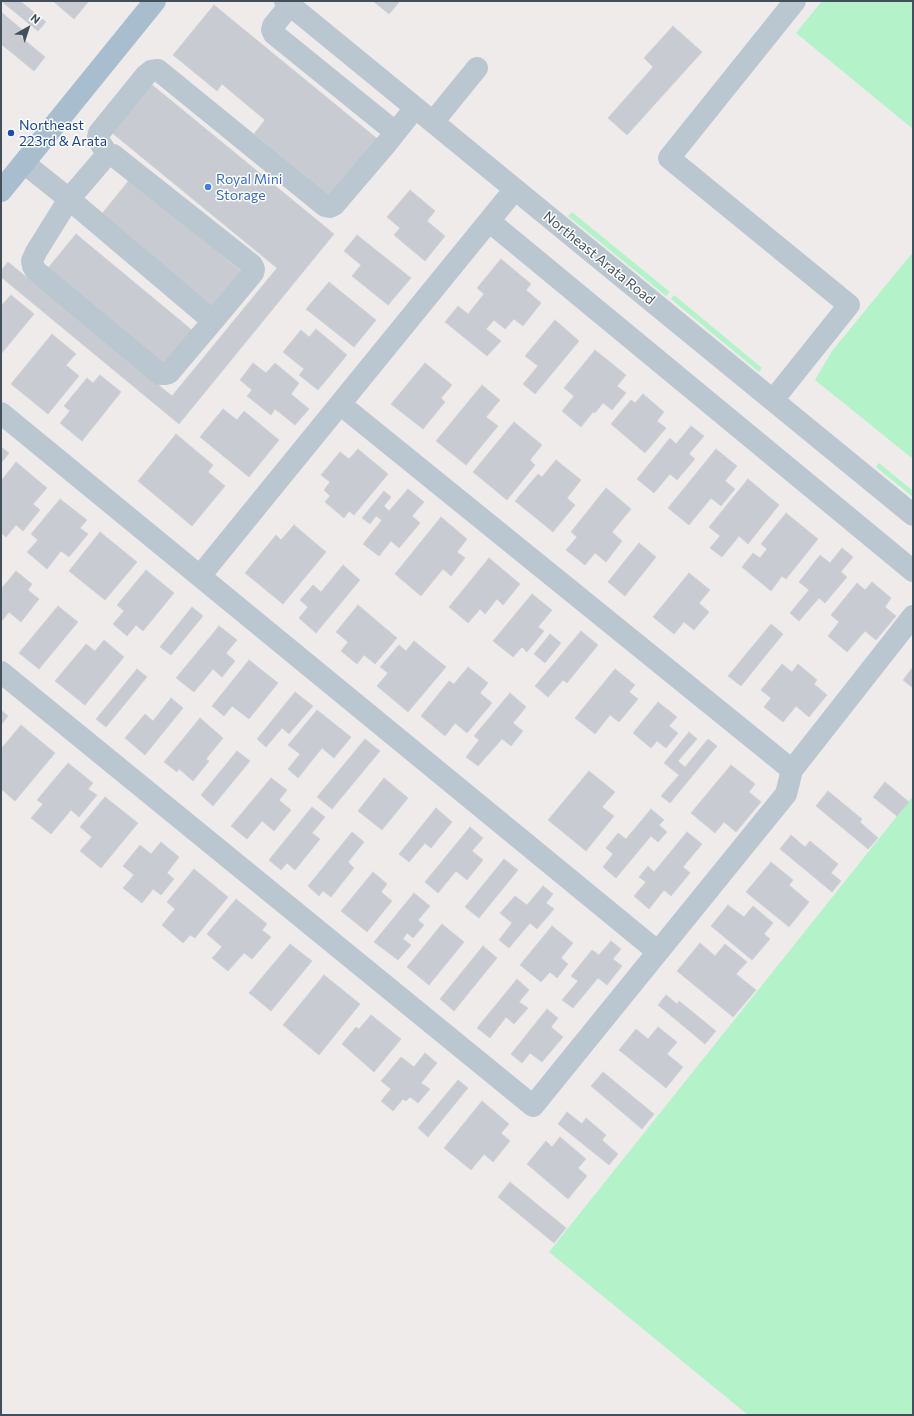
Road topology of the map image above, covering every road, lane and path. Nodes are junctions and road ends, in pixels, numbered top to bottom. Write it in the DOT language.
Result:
graph roads {
  1 [pos="155,1"];
  2 [pos="796,1"];
  3 [pos="293,4"];
  4 [pos="328,36"];
  5 [pos="308,61"];
  6 [pos="477,68"];
  7 [pos="415,108"];
  8 [pos="433,122"];
  9 [pos="395,132"];
  10 [pos="108,155"];
  11 [pos="24,163"];
  12 [pos="515,189"];
  13 [pos="1,191"];
  14 [pos="69,199"];
  15 [pos="489,221"];
  16 [pos="213,321"];
  17 [pos="772,400"];
  18 [pos="340,404"];
  19 [pos="1,413"];
  20 [pos="913,515"];
  21 [pos="913,571"];
  22 [pos="200,576"];
  23 [pos="913,616"];
  24 [pos="1,672"];
  25 [pos="792,770"];
  26 [pos="658,952"];
  1 -- 11 [label="main road"];
  2 -- 17 [label="street"];
  3 -- 4 [label="street, Northeast Arata Road"];
  3 -- 5 [label="street"];
  4 -- 5 [label="street"];
  4 -- 7 [label="street, Northeast Arata Road"];
  5 -- 9 [label="street"];
  6 -- 8 [label="street"];
  7 -- 8 [label="street, Northeast Arata Road"];
  7 -- 9 [label="street"];
  8 -- 12 [label="street, Northeast Arata Road"];
  9 -- 10 [label="street"];
  10 -- 14 [label="street"];
  10 -- 16 [label="street"];
  11 -- 13 [label="main road"];
  11 -- 14 [label="street"];
  12 -- 15 [label="street"];
  12 -- 17 [label="street, Northeast Arata Road"];
  14 -- 16 [label="street"];
  14 -- 16 [label="street"];
  15 -- 18 [label="street"];
  15 -- 21 [label="street"];
  17 -- 20 [label="street, Northeast Arata Road"];
  18 -- 22 [label="street"];
  18 -- 25 [label="street"];
  19 -- 22 [label="street"];
  22 -- 26 [label="street"];
  23 -- 25 [label="street"];
  24 -- 26 [label="street"];
  25 -- 26 [label="street"];
}
